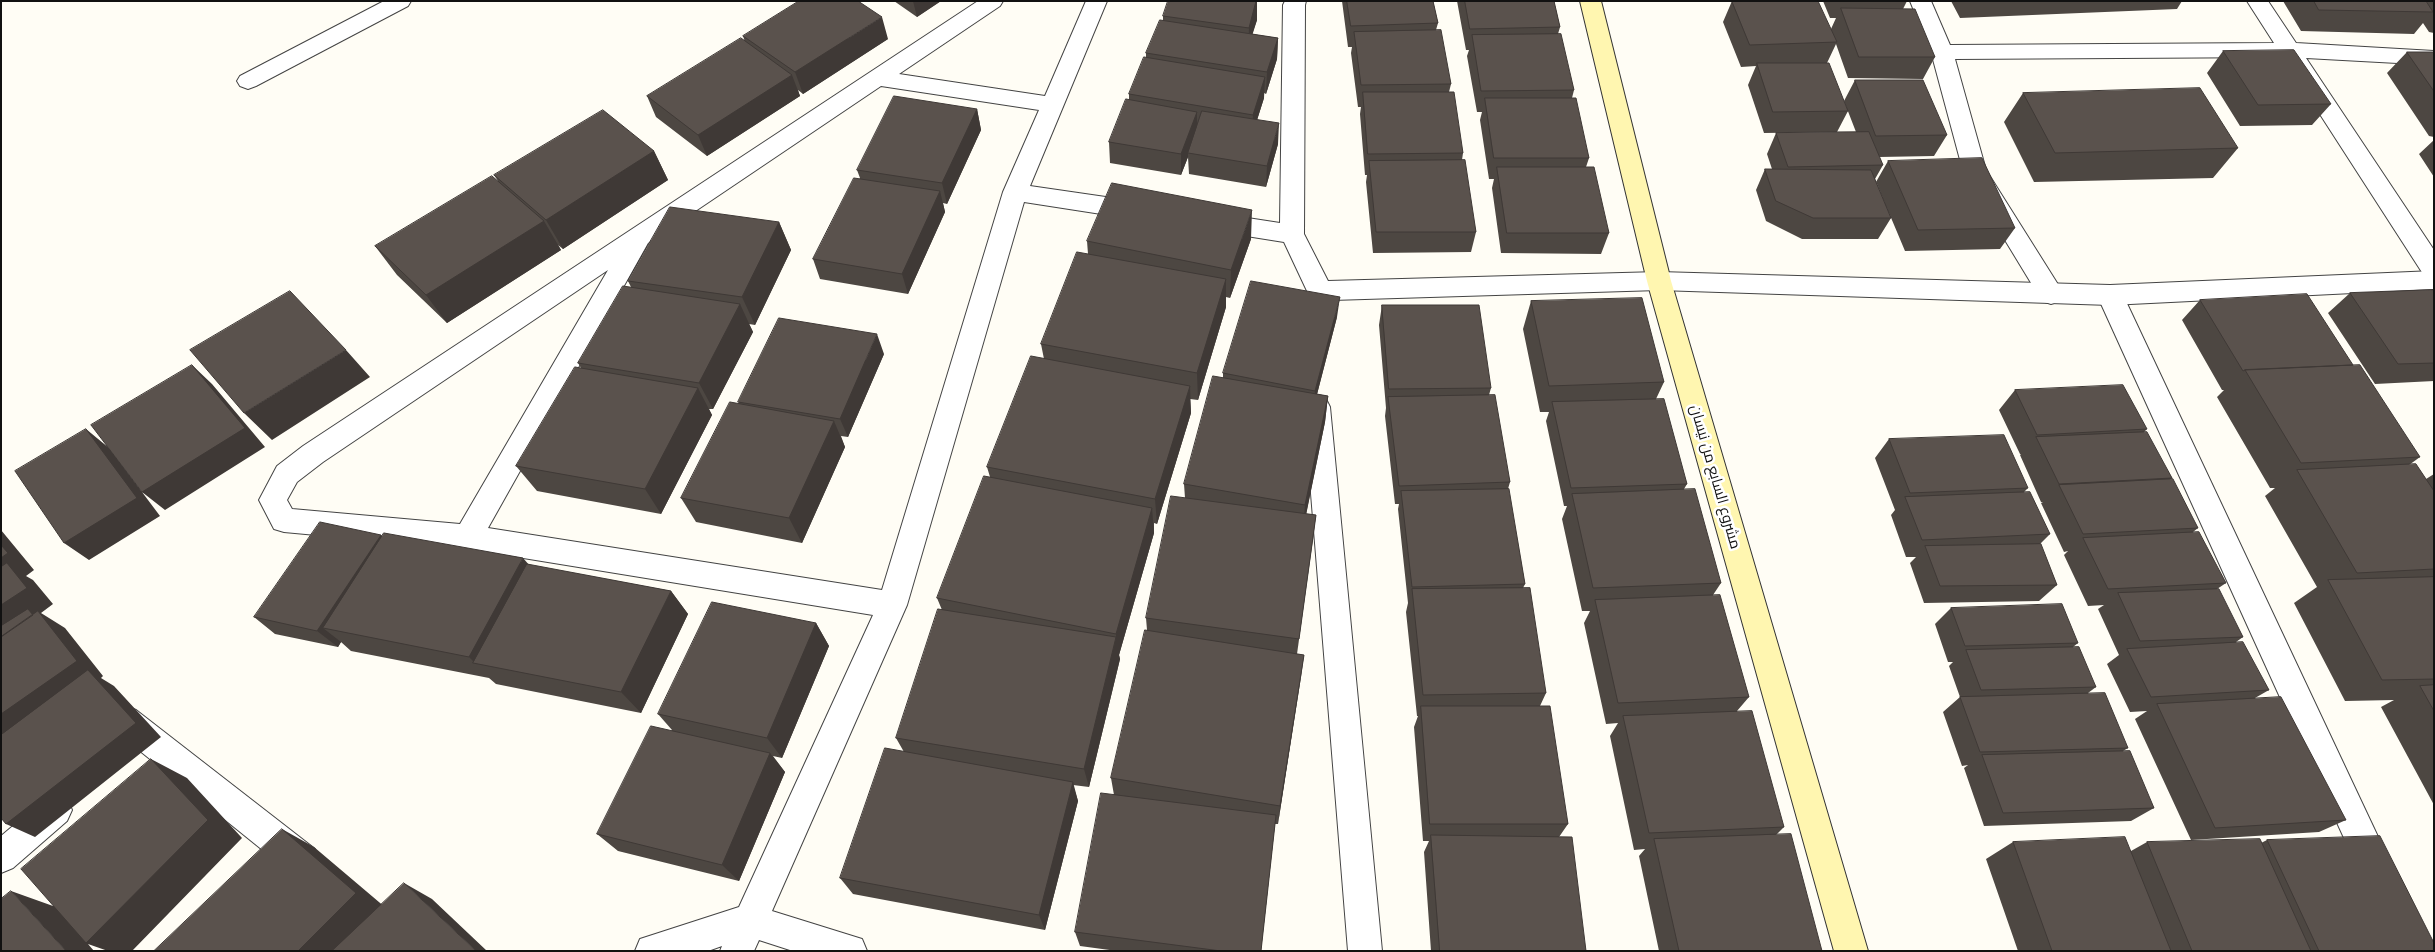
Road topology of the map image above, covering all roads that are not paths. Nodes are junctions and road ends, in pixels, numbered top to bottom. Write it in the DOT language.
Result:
graph roads {
  1 [pos="401,1"];
  2 [pos="993,1"];
  3 [pos="1097,1"];
  4 [pos="1296,1"];
  5 [pos="1590,1"];
  6 [pos="1920,1"];
  7 [pos="2257,1"];
  8 [pos="2289,50"];
  9 [pos="1942,52"];
  10 [pos="2434,58"];
  11 [pos="878,78"];
  12 [pos="248,81"];
  13 [pos="1053,105"];
  14 [pos="1016,192"];
  15 [pos="1159,214"];
  16 [pos="1197,220"];
  17 [pos="1292,234"];
  18 [pos="639,237"];
  19 [pos="2434,270"];
  20 [pos="2434,280"];
  21 [pos="1659,281"];
  22 [pos="1320,290"];
  23 [pos="2051,294"];
  24 [pos="2110,295"];
  25 [pos="468,537"];
  26 [pos="892,605"];
  27 [pos="101,699"];
  28 [pos="76,793"];
  29 [pos="1,857"];
  30 [pos="329,881"];
  31 [pos="2388,897"];
  32 [pos="750,921"];
  33 [pos="652,951"];
  34 [pos="737,951"];
  35 [pos="850,951"];
  36 [pos="1365,951"];
  37 [pos="1851,951"];
  1 -- 12 [label="street"];
  2 -- 11 [label="street"];
  3 -- 13 [label="street"];
  4 -- 17 [label="street"];
  5 -- 21 [label="main road, مشروع السابع من نيسان"];
  6 -- 9 [label="street"];
  7 -- 8 [label="street"];
  8 -- 9 [label="street"];
  8 -- 10 [label="street"];
  8 -- 19 [label="street"];
  9 -- 23 [label="street"];
  11 -- 13 [label="street"];
  11 -- 18 [label="street"];
  13 -- 14 [label="street"];
  14 -- 15 [label="street"];
  14 -- 26 [label="street"];
  16 -- 17 [label="street"];
  17 -- 22 [label="street"];
  18 -- 25 [label="street"];
  18 -- 25 [label="street"];
  20 -- 24 [label="street"];
  21 -- 22 [label="street"];
  21 -- 23 [label="street"];
  21 -- 37 [label="main road, مشروع السابع من نيسان"];
  22 -- 36 [label="street"];
  23 -- 24 [label="street"];
  24 -- 31 [label="street"];
  25 -- 26 [label="street"];
  26 -- 32 [label="street"];
  27 -- 30 [label="street"];
  28 -- 29 [label="street"];
  32 -- 33 [label="street"];
  32 -- 34 [label="street"];
  32 -- 35 [label="street"];
}
